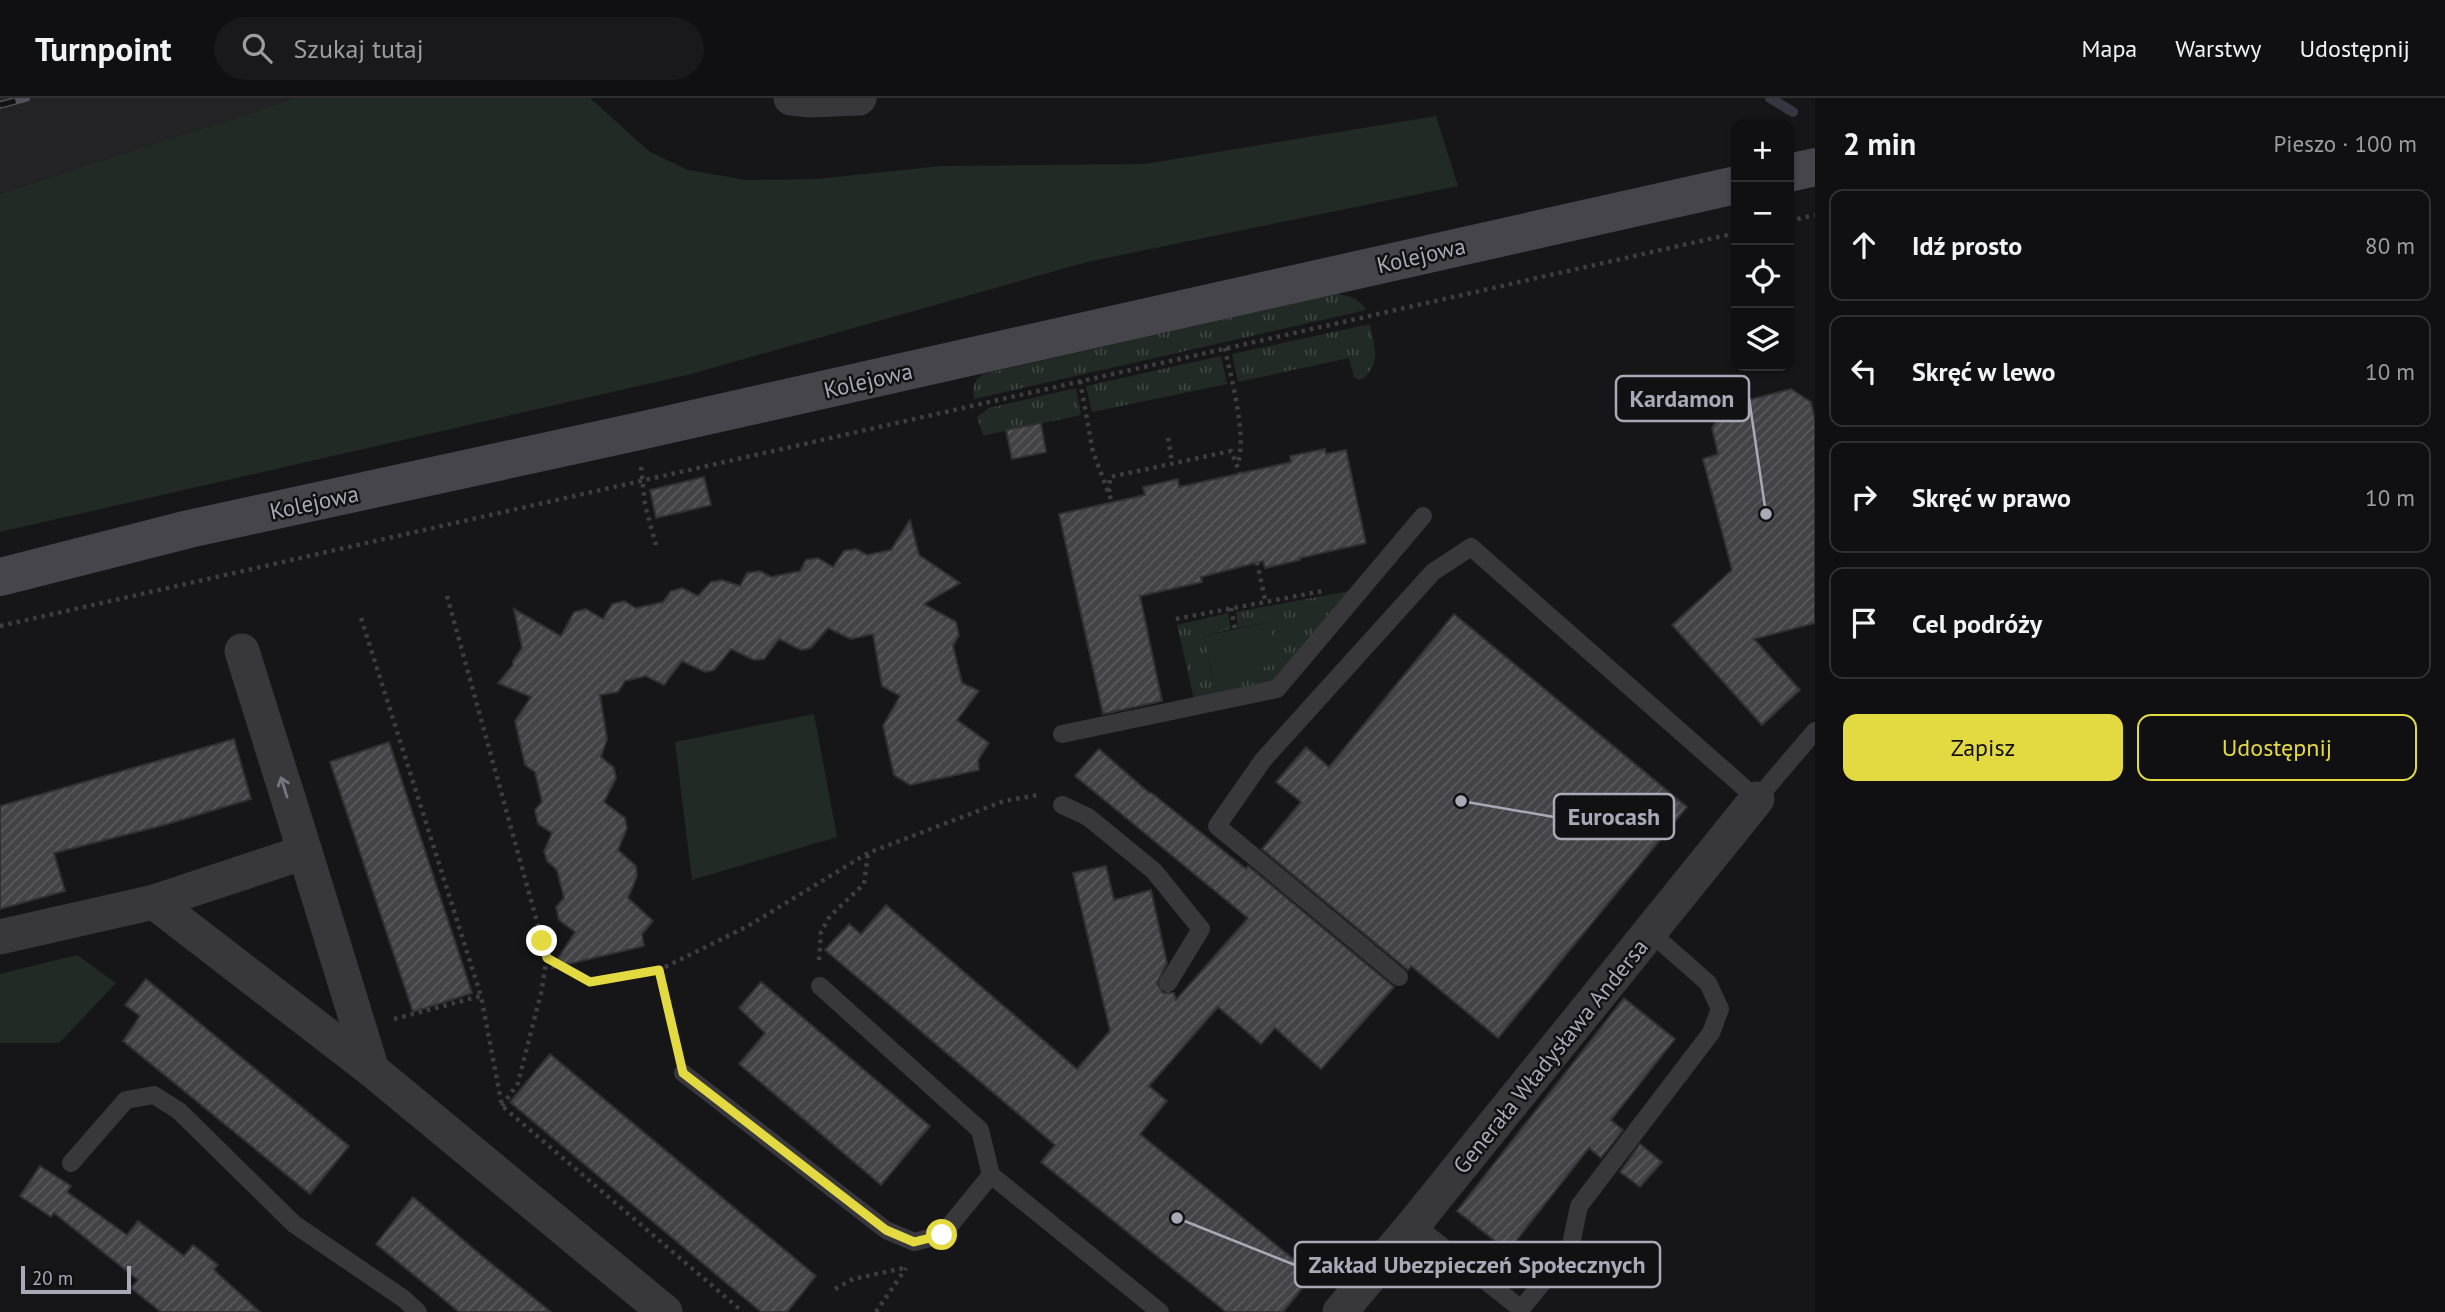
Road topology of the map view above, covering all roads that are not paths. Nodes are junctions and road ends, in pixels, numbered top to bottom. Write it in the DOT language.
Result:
graph roads {
  1 [pos="791,98"];
  2 [pos="859,98"];
  3 [pos="1815,167"];
  4 [pos="1794,172"];
  5 [pos="1731,186"];
  6 [pos="1423,516"];
  7 [pos="0,577"];
  8 [pos="242,650"];
  9 [pos="1815,731"];
  10 [pos="1062,734"];
  11 [pos="1757,799"];
  12 [pos="1062,805"];
  13 [pos="305,852"];
  14 [pos="154,902"];
  15 [pos="1650,932"];
  16 [pos="0,937"];
  17 [pos="1399,977"];
  18 [pos="1168,984"];
  19 [pos="820,986"];
  20 [pos="372,1070"];
  21 [pos="683,1073"];
  22 [pos="71,1163"];
  23 [pos="991,1175"];
  24 [pos="1414,1224"];
  25 [pos="418,1312"];
  26 [pos="665,1312"];
  27 [pos="1160,1312"];
  28 [pos="1340,1312"];
  1 -- 2 [label="street"];
  3 -- 4 [label="street"];
  5 -- 7 [label="street, Kolejowa"];
  6 -- 10 [label="lane"];
  13 -- 8 [label="street, one-way"];
  9 -- 11 [label="lane"];
  11 -- 15 [label="street, Generała Władysława Andersa"];
  11 -- 17 [label="lane"];
  12 -- 18 [label="lane"];
  13 -- 14 [label="street"];
  13 -- 20 [label="street"];
  14 -- 16 [label="street"];
  14 -- 20 [label="street"];
  15 -- 24 [label="street, Generała Władysława Andersa"];
  15 -- 24 [label="lane"];
  19 -- 23 [label="lane"];
  20 -- 26 [label="street"];
  21 -- 23 [label="lane"];
  22 -- 25 [label="lane"];
  23 -- 27 [label="lane"];
  24 -- 28 [label="street, Generała Władysława Andersa"];
}
